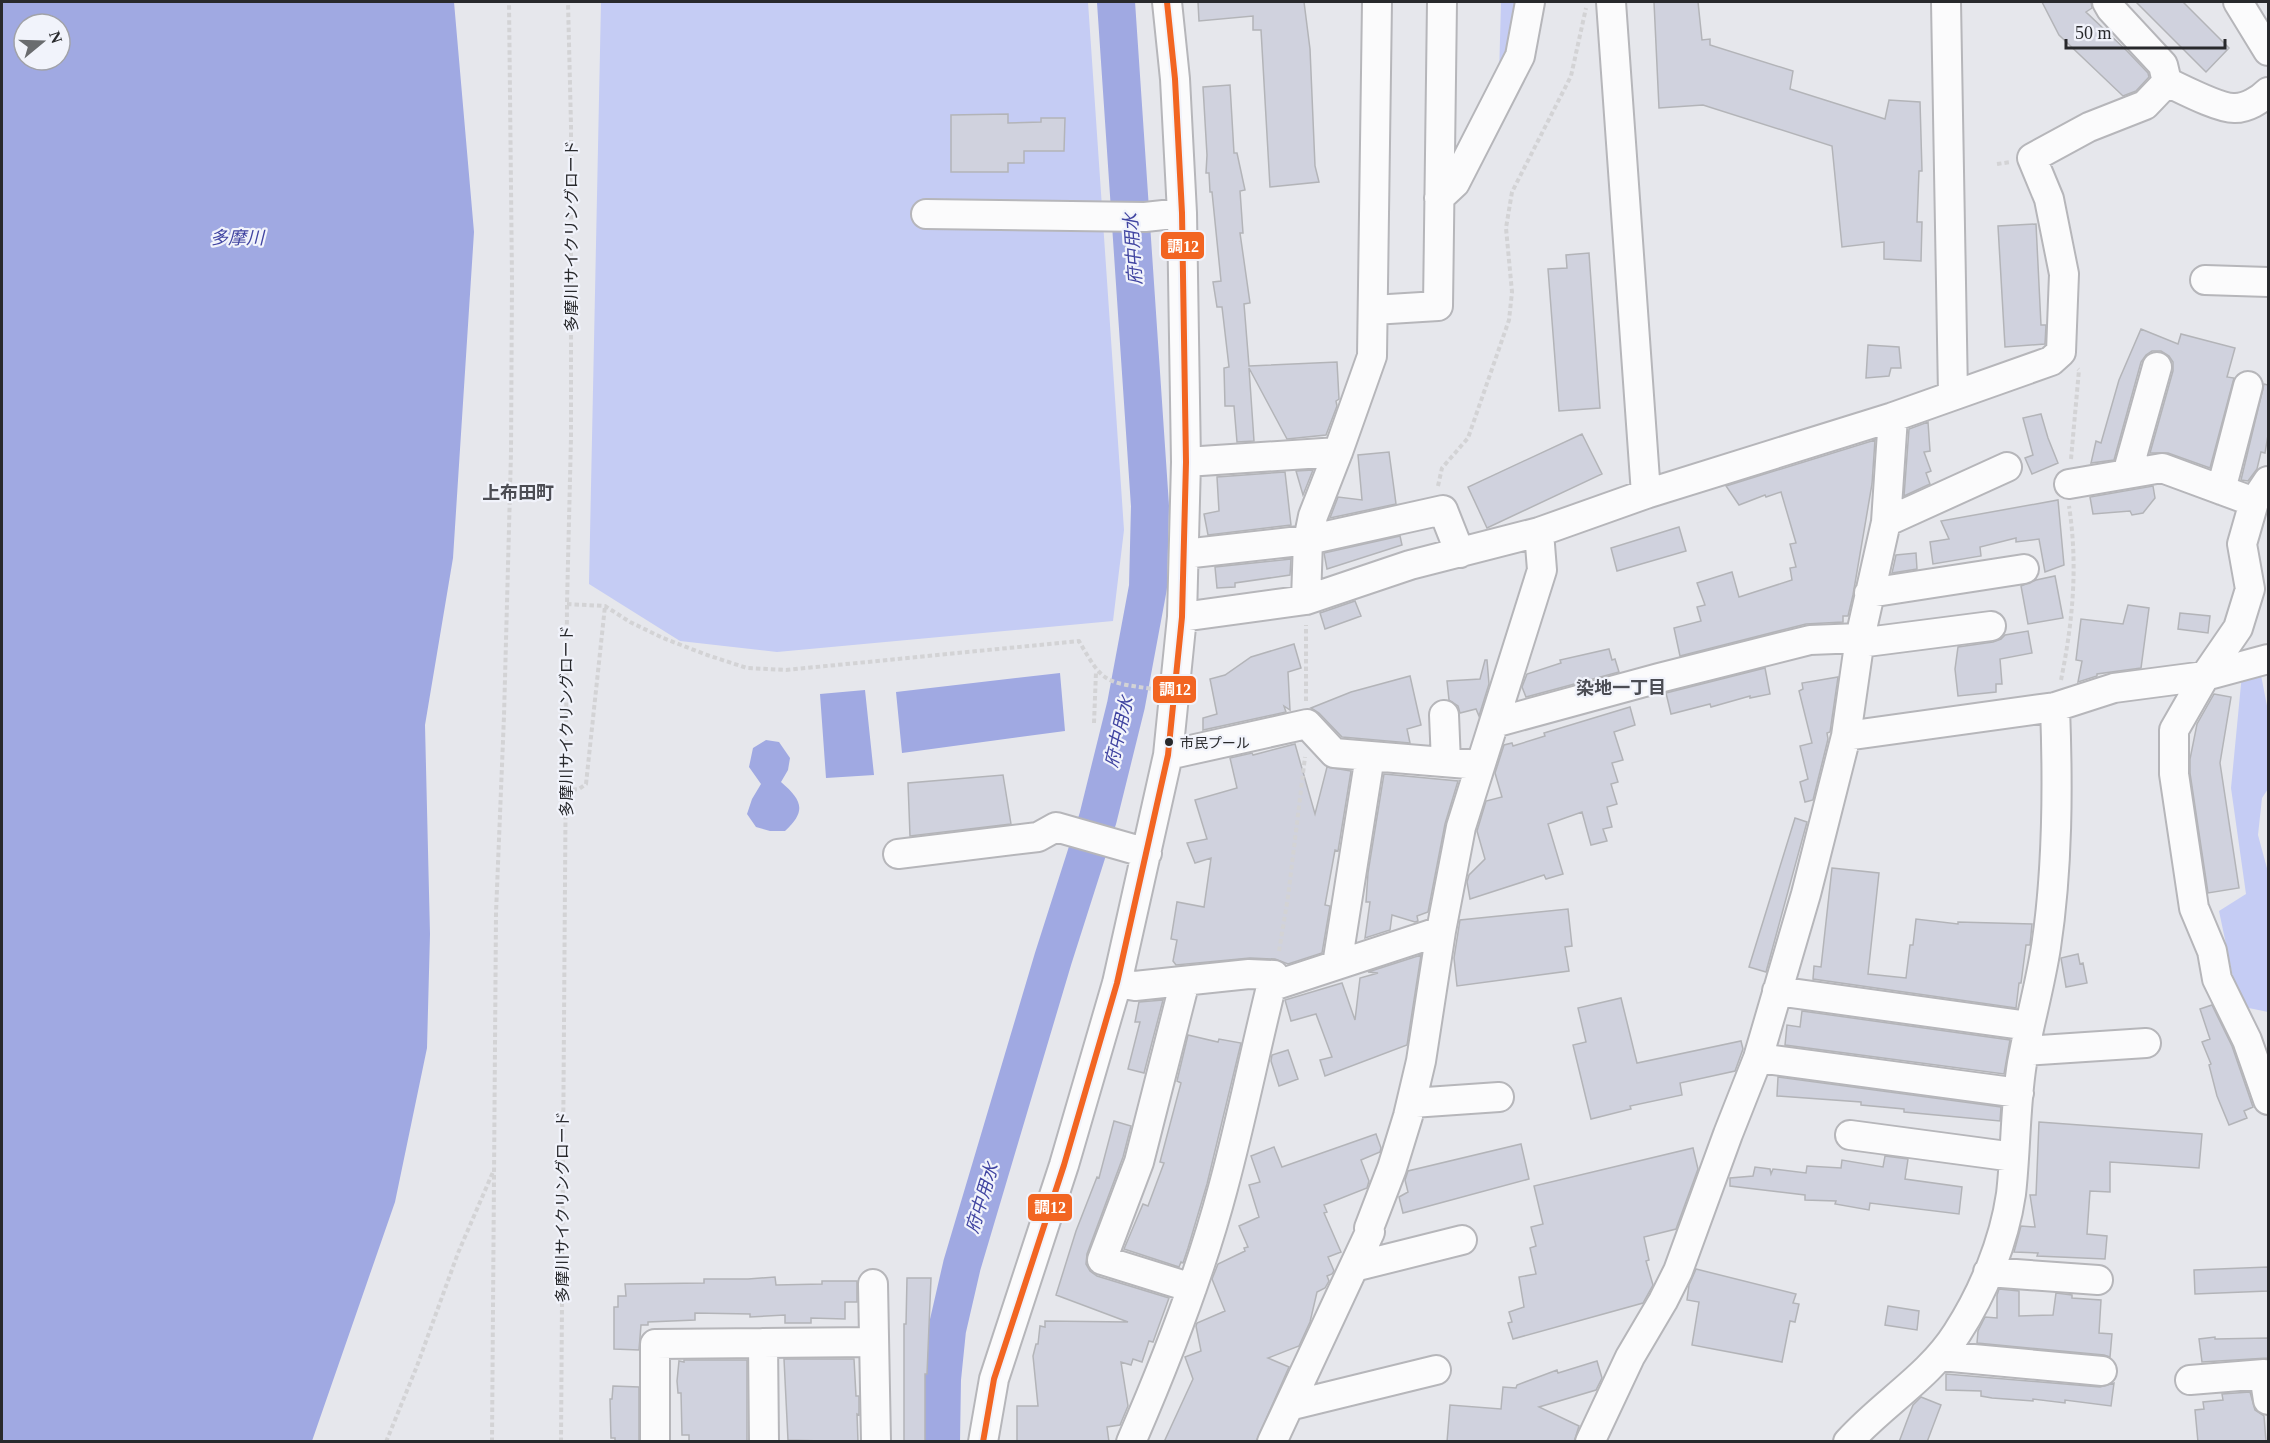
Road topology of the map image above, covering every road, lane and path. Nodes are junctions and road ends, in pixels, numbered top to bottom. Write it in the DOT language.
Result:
graph roads {
  1 [pos="509,2"];
  2 [pos="567,2"];
  3 [pos="1167,2"];
  4 [pos="1377,2"];
  5 [pos="1442,2"];
  6 [pos="1530,2"];
  7 [pos="1587,2"];
  8 [pos="1611,2"];
  9 [pos="1946,2"];
  10 [pos="2107,2"];
  11 [pos="2238,2"];
  12 [pos="2268,51"];
  13 [pos="2167,82"];
  14 [pos="2268,92"];
  15 [pos="1439,198"];
  16 [pos="1182,213"];
  17 [pos="926,214"];
  18 [pos="2205,280"];
  19 [pos="2268,282"];
  20 [pos="1372,310"];
  21 [pos="2061,352"];
  22 [pos="2157,367"];
  23 [pos="2248,386"];
  24 [pos="1953,395"];
  25 [pos="1893,417"];
  26 [pos="1338,452"];
  27 [pos="1186,462"];
  28 [pos="2007,467"];
  29 [pos="2127,474"];
  30 [pos="2069,484"];
  31 [pos="2222,490"];
  32 [pos="2261,492"];
  33 [pos="1646,494"];
  34 [pos="1433,512"];
  35 [pos="1886,522"];
  36 [pos="1539,532"];
  37 [pos="1308,540"];
  38 [pos="1184,554"];
  39 [pos="1460,554"];
  40 [pos="2024,569"];
  41 [pos="1869,593"];
  42 [pos="1306,600"];
  43 [pos="567,604"];
  44 [pos="605,606"];
  45 [pos="1182,617"];
  46 [pos="1992,626"];
  47 [pos="1860,641"];
  48 [pos="2268,659"];
  49 [pos="1096,671"];
  50 [pos="2205,676"];
  51 [pos="1146,688"];
  52 [pos="2055,707"];
  53 [pos="1444,715"];
  54 [pos="1094,723"];
  55 [pos="1307,723"];
  56 [pos="1494,723"];
  57 [pos="1846,736"];
  58 [pos="1168,755"];
  59 [pos="1370,756"];
  60 [pos="1446,762"];
  61 [pos="1480,765"];
  62 [pos="565,790"];
  63 [pos="1147,853"];
  64 [pos="898,854"];
  65 [pos="1441,931"];
  66 [pos="1337,965"];
  67 [pos="1185,981"];
  68 [pos="1272,981"];
  69 [pos="1118,982"];
  70 [pos="1777,992"];
  71 [pos="2027,1039"];
  72 [pos="2146,1043"];
  73 [pos="1758,1058"];
  74 [pos="2019,1093"];
  75 [pos="1499,1097"];
  76 [pos="2268,1100"];
  77 [pos="1412,1103"];
  78 [pos="1850,1135"];
  79 [pos="2014,1157"];
  80 [pos="495,1168"];
  81 [pos="1462,1240"];
  82 [pos="1354,1267"];
  83 [pos="1988,1272"];
  84 [pos="2098,1280"];
  85 [pos="873,1284"];
  86 [pos="1192,1288"];
  87 [pos="874,1342"];
  88 [pos="763,1343"];
  89 [pos="1941,1356"];
  90 [pos="1436,1370"];
  91 [pos="2102,1371"];
  92 [pos="2190,1380"];
  93 [pos="2268,1400"];
  94 [pos="1288,1406"];
  95 [pos="386,1442"];
  96 [pos="492,1442"];
  97 [pos="561,1442"];
  98 [pos="655,1442"];
  99 [pos="764,1442"];
  100 [pos="876,1442"];
  101 [pos="983,1442"];
  102 [pos="1131,1442"];
  103 [pos="1272,1442"];
  104 [pos="1590,1442"];
  105 [pos="1848,1442"];
  1 -- 80 [label="path"];
  2 -- 43 [label="path, 多摩川サイクリングロード"];
  3 -- 16 [label="street"];
  4 -- 20 [label="street"];
  5 -- 15 [label="street"];
  6 -- 15 [label="street"];
  7 -- 34 [label="path"];
  8 -- 33 [label="street"];
  9 -- 24 [label="street"];
  10 -- 13 [label="street"];
  11 -- 12 [label="street"];
  13 -- 14 [label="street"];
  13 -- 21 [label="street"];
  15 -- 20 [label="street"];
  16 -- 17 [label="street"];
  16 -- 27 [label="street"];
  18 -- 19 [label="street"];
  20 -- 26 [label="street"];
  21 -- 24 [label="street"];
  21 -- 30 [label="path"];
  22 -- 29 [label="street"];
  23 -- 31 [label="street"];
  24 -- 25 [label="street"];
  25 -- 33 [label="street"];
  25 -- 35 [label="street"];
  26 -- 27 [label="street"];
  26 -- 37 [label="street"];
  27 -- 38 [label="street"];
  28 -- 35 [label="street"];
  29 -- 30 [label="street"];
  29 -- 31 [label="street"];
  30 -- 52 [label="path"];
  31 -- 32 [label="street"];
  32 -- 50 [label="street"];
  33 -- 36 [label="street"];
  34 -- 37 [label="street"];
  34 -- 39 [label="street"];
  35 -- 41 [label="street"];
  36 -- 39 [label="street"];
  36 -- 56 [label="street"];
  37 -- 38 [label="street"];
  37 -- 42 [label="street"];
  38 -- 45 [label="street"];
  39 -- 42 [label="street"];
  40 -- 41 [label="street"];
  41 -- 47 [label="street"];
  42 -- 45 [label="street"];
  42 -- 55 [label="path"];
  43 -- 44 [label="path"];
  43 -- 62 [label="path, 多摩川サイクリングロード"];
  44 -- 49 [label="path"];
  44 -- 62 [label="path"];
  45 -- 58 [label="street"];
  46 -- 47 [label="street"];
  47 -- 56 [label="street"];
  47 -- 57 [label="street"];
  48 -- 50 [label="street"];
  49 -- 51 [label="path"];
  49 -- 54 [label="path"];
  50 -- 52 [label="street"];
  50 -- 76 [label="street"];
  52 -- 57 [label="street"];
  52 -- 71 [label="street"];
  53 -- 60 [label="street"];
  55 -- 58 [label="street"];
  55 -- 59 [label="street"];
  55 -- 68 [label="path"];
  56 -- 61 [label="street"];
  57 -- 70 [label="street"];
  58 -- 63 [label="street"];
  59 -- 60 [label="street"];
  59 -- 66 [label="street"];
  60 -- 61 [label="street"];
  61 -- 65 [label="street"];
  62 -- 97 [label="path, 多摩川サイクリングロード"];
  63 -- 64 [label="street"];
  63 -- 69 [label="street"];
  65 -- 66 [label="street"];
  65 -- 77 [label="street"];
  66 -- 68 [label="street"];
  67 -- 68 [label="street"];
  67 -- 69 [label="street"];
  67 -- 86 [label="street"];
  68 -- 86 [label="street"];
  69 -- 101 [label="street"];
  70 -- 71 [label="street"];
  70 -- 73 [label="street"];
  71 -- 72 [label="street"];
  71 -- 74 [label="street"];
  73 -- 74 [label="street"];
  73 -- 104 [label="street"];
  74 -- 79 [label="street"];
  75 -- 77 [label="street"];
  77 -- 82 [label="street"];
  78 -- 79 [label="street"];
  79 -- 83 [label="street"];
  80 -- 95 [label="path"];
  80 -- 96 [label="path"];
  81 -- 82 [label="street"];
  82 -- 94 [label="street"];
  83 -- 84 [label="street"];
  83 -- 89 [label="street"];
  85 -- 87 [label="street"];
  86 -- 102 [label="street"];
  87 -- 88 [label="street"];
  87 -- 100 [label="street"];
  88 -- 98 [label="street"];
  88 -- 99 [label="street"];
  89 -- 91 [label="street"];
  89 -- 105 [label="street"];
  90 -- 94 [label="street"];
  92 -- 93 [label="street"];
  94 -- 103 [label="street"];
}
